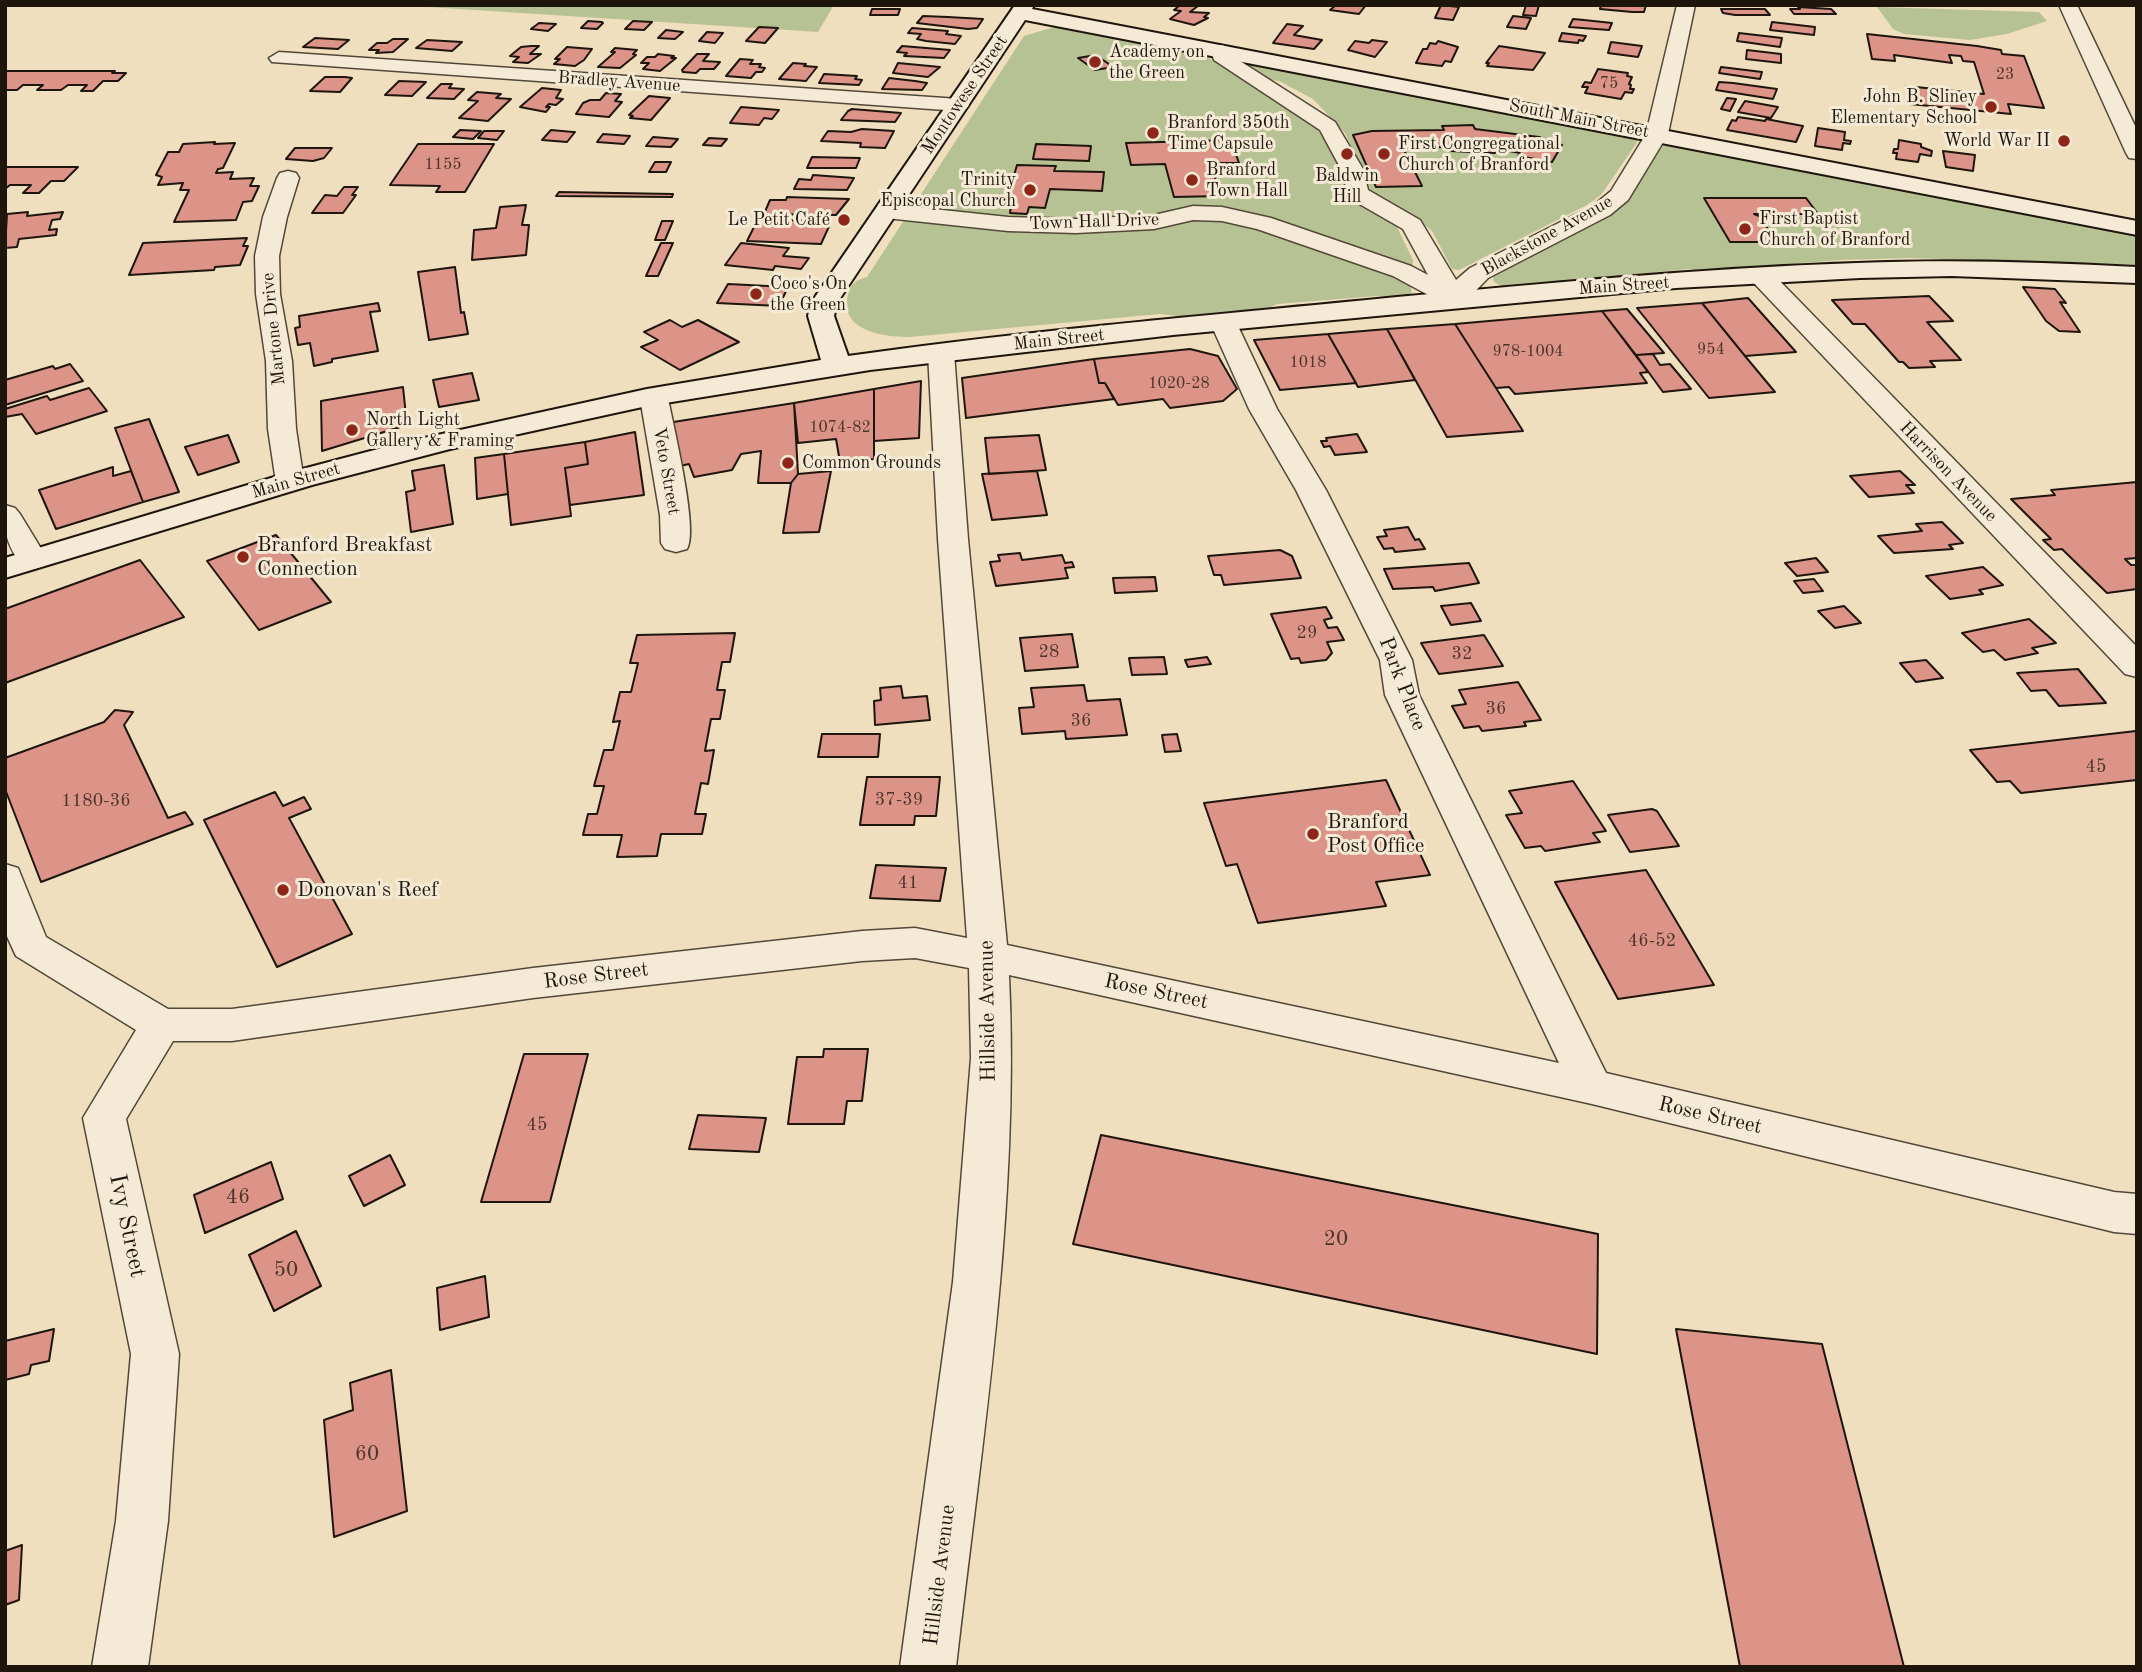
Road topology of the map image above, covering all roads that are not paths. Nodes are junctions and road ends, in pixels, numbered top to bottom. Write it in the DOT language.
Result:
graph roads {
  1 [pos="1686,5"];
  2 [pos="2068,5"];
  3 [pos="1022,9"];
  4 [pos="1221,51"];
  5 [pos="279,58"];
  6 [pos="958,106"];
  7 [pos="1657,134"];
  8 [pos="2137,153"];
  9 [pos="288,178"];
  10 [pos="886,211"];
  11 [pos="2137,228"];
  12 [pos="1760,275"];
  13 [pos="2137,275"];
  14 [pos="1454,299"];
  15 [pos="1223,322"];
  16 [pos="941,353"];
  17 [pos="838,366"];
  18 [pos="654,398"];
  19 [pos="290,482"];
  20 [pos="5,514"];
  21 [pos="676,543"];
  22 [pos="19,564"];
  23 [pos="2137,667"];
  24 [pos="5,878"];
  25 [pos="17,951"];
  26 [pos="988,955"];
  27 [pos="161,1026"];
  28 [pos="1592,1087"];
  29 [pos="2137,1214"];
  30 [pos="120,1667"];
  31 [pos="928,1667"];
  1 -- 7 [label="street, Blackstone Avenue"];
  2 -- 8 [label="street"];
  3 -- 4 [label="street, South Main Street"];
  3 -- 6 [label="street, Montowese Street"];
  4 -- 7 [label="street, South Main Street"];
  4 -- 14 [label="street"];
  5 -- 6 [label="street, Bradley Avenue"];
  6 -- 10 [label="street, Montowese Street"];
  7 -- 11 [label="street, South Main Street"];
  7 -- 14 [label="street, Blackstone Avenue"];
  9 -- 19 [label="street, Martone Drive"];
  10 -- 14 [label="street, Town Hall Drive"];
  10 -- 17 [label="street, Montowese Street"];
  12 -- 13 [label="street, Main Street"];
  12 -- 14 [label="street, Main Street"];
  12 -- 23 [label="street, Harrison Avenue"];
  14 -- 15 [label="street, Main Street"];
  15 -- 16 [label="street, Main Street"];
  15 -- 28 [label="street, Park Place"];
  16 -- 17 [label="street, Main Street"];
  16 -- 26 [label="street, Hillside Avenue"];
  17 -- 18 [label="street, Main Street"];
  18 -- 19 [label="street, Main Street"];
  18 -- 21 [label="street, Veto Street"];
  19 -- 22 [label="street, Main Street"];
  20 -- 22 [label="street"];
  24 -- 25 [label="street"];
  25 -- 27 [label="street"];
  26 -- 27 [label="street, Rose Street"];
  26 -- 28 [label="street, Rose Street"];
  26 -- 31 [label="street, Hillside Avenue"];
  27 -- 30 [label="street, Ivy Street"];
  28 -- 29 [label="street, Rose Street"];
}
